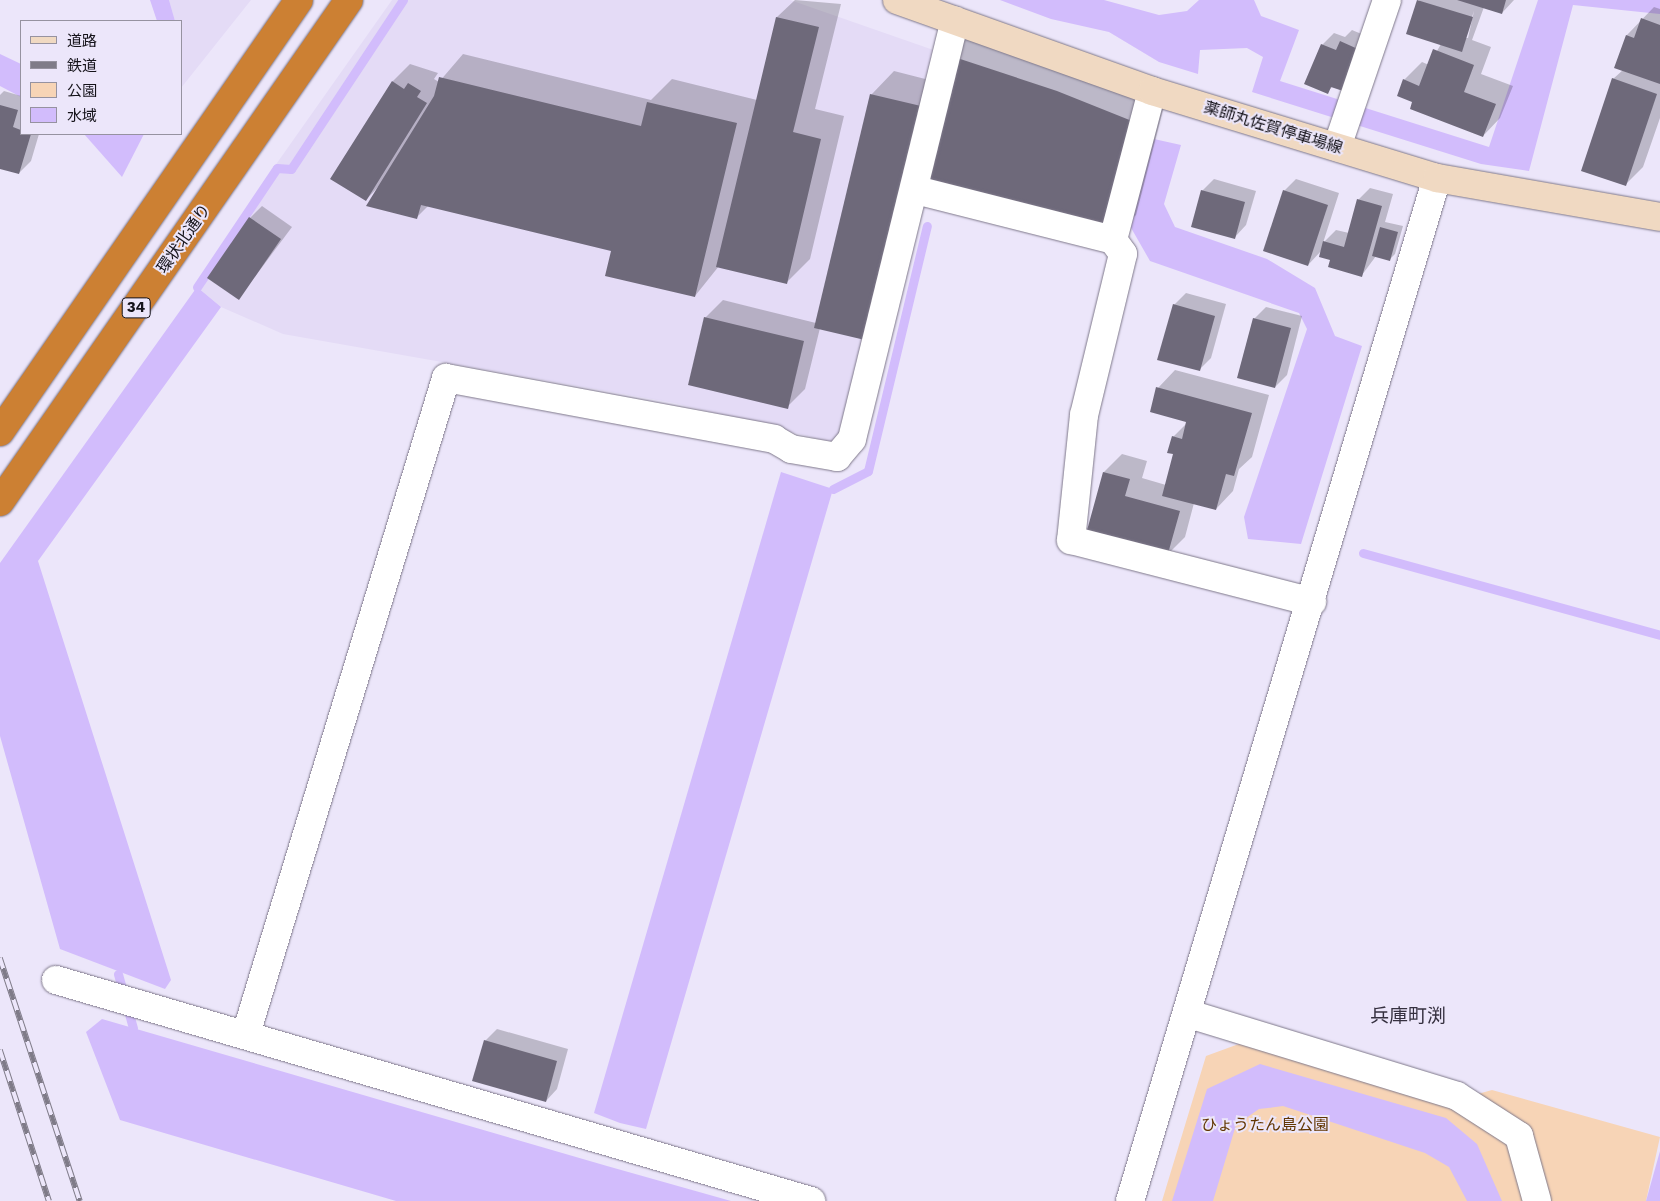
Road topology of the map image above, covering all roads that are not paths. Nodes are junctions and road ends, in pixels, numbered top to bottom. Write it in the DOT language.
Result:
graph roads {
  1 [pos="299,0"];
  2 [pos="350,0"];
  3 [pos="1387,0"];
  4 [pos="914,3"];
  5 [pos="955,21"];
  6 [pos="1152,91"];
  7 [pos="1340,140"];
  8 [pos="1437,178"];
  9 [pos="916,190"];
  10 [pos="1660,216"];
  11 [pos="1113,240"];
  12 [pos="0,432"];
  13 [pos="0,502"];
  14 [pos="1312,602"];
  15 [pos="56,980"];
  16 [pos="1189,1014"];
  17 [pos="246,1034"];
  18 [pos="811,1201"];
  19 [pos="1130,1201"];
  20 [pos="1537,1201"];
  1 -- 12 [label="highway, 34"];
  2 -- 13 [label="highway, 環状北通り / 34"];
  3 -- 7 [label="street"];
  4 -- 5 [label="main road, 薬師丸佐賀停車場線"];
  5 -- 6 [label="main road, 薬師丸佐賀停車場線"];
  5 -- 9 [label="street"];
  6 -- 7 [label="main road, 薬師丸佐賀停車場線"];
  6 -- 11 [label="street"];
  7 -- 8 [label="main road, 薬師丸佐賀停車場線"];
  8 -- 10 [label="main road, 薬師丸佐賀停車場線"];
  8 -- 14 [label="street"];
  9 -- 11 [label="street"];
  9 -- 17 [label="street"];
  11 -- 14 [label="street"];
  14 -- 16 [label="street"];
  15 -- 17 [label="street"];
  16 -- 19 [label="street"];
  16 -- 20 [label="street"];
  17 -- 18 [label="street"];
}
